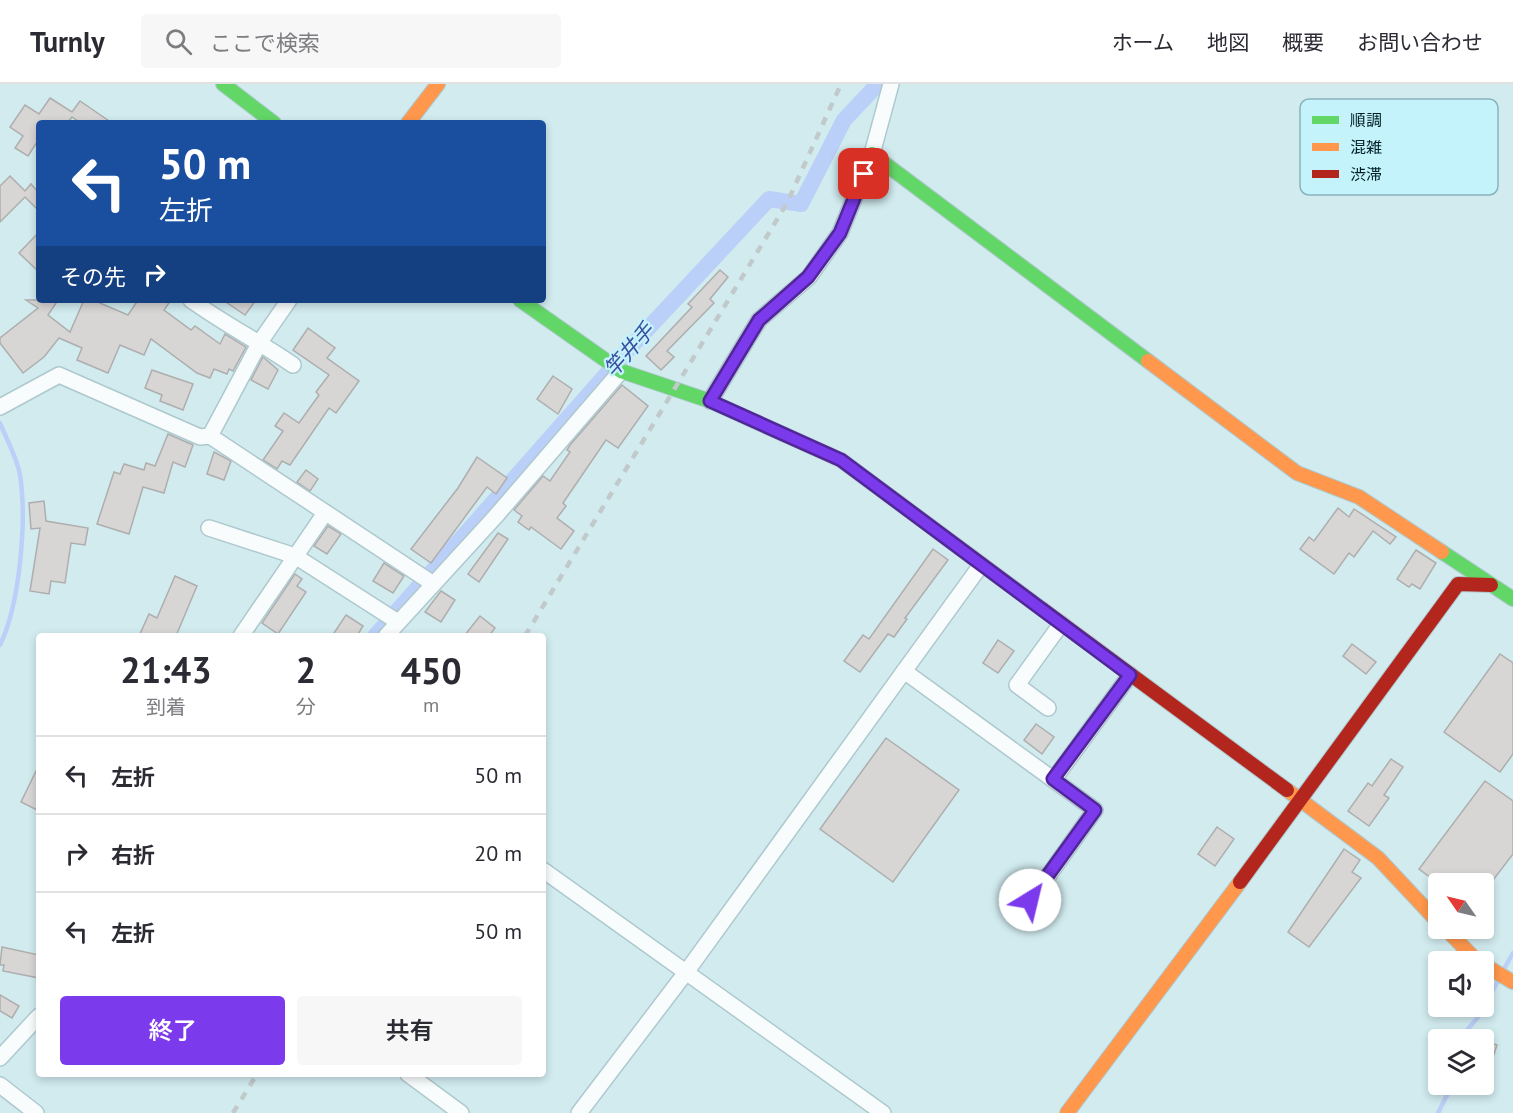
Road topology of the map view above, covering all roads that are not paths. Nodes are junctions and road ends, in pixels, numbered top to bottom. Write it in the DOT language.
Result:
graph roads {
  1 [pos="223,84"];
  2 [pos="438,84"];
  3 [pos="891,84"];
  4 [pos="270,120"];
  5 [pos="410,120"];
  6 [pos="872,154"];
  7 [pos="195,303"];
  8 [pos="287,303"];
  9 [pos="524,303"];
  10 [pos="260,342"];
  11 [pos="293,365"];
  12 [pos="621,371"];
  13 [pos="710,401"];
  14 [pos="0,407"];
  15 [pos="210,436"];
  16 [pos="325,513"];
  17 [pos="209,528"];
  18 [pos="296,556"];
  19 [pos="981,565"];
  20 [pos="432,583"];
  21 [pos="1493,585"];
  22 [pos="1513,585"];
  23 [pos="1513,599"];
  24 [pos="398,622"];
  25 [pos="1061,624"];
  26 [pos="243,633"];
  27 [pos="389,633"];
  28 [pos="904,671"];
  29 [pos="1130,675"];
  30 [pos="1048,708"];
  31 [pos="1053,779"];
  32 [pos="1300,801"];
  33 [pos="546,872"];
  34 [pos="1030,900"];
  35 [pos="1428,911"];
  36 [pos="1456,939"];
  37 [pos="1467,951"];
  38 [pos="687,971"];
  39 [pos="1494,971"];
  40 [pos="1513,981"];
  41 [pos="36,1019"];
  42 [pos="0,1058"];
  43 [pos="412,1077"];
  44 [pos="0,1085"];
  45 [pos="36,1113"];
  46 [pos="461,1113"];
  47 [pos="579,1113"];
  48 [pos="883,1113"];
  49 [pos="1067,1113"];
  1 -- 4 [label="street"];
  2 -- 5 [label="street"];
  3 -- 6 [label="street"];
  6 -- 13 [label="street"];
  6 -- 21 [label="street"];
  7 -- 10 [label="street"];
  8 -- 10 [label="street"];
  9 -- 12 [label="street"];
  10 -- 11 [label="street"];
  10 -- 15 [label="street"];
  12 -- 13 [label="street"];
  12 -- 20 [label="street"];
  13 -- 19 [label="street"];
  14 -- 15 [label="street"];
  15 -- 16 [label="street"];
  16 -- 18 [label="street"];
  16 -- 20 [label="street"];
  17 -- 18 [label="street"];
  18 -- 24 [label="street"];
  18 -- 26 [label="street"];
  19 -- 25 [label="street"];
  19 -- 28 [label="street"];
  20 -- 24 [label="street"];
  21 -- 22 [label="street"];
  21 -- 23 [label="street"];
  21 -- 32 [label="street"];
  24 -- 27 [label="street"];
  25 -- 29 [label="street"];
  25 -- 30 [label="street"];
  28 -- 31 [label="street"];
  28 -- 38 [label="street"];
  29 -- 31 [label="street"];
  29 -- 32 [label="street"];
  31 -- 34 [label="street"];
  32 -- 35 [label="street"];
  32 -- 49 [label="street"];
  33 -- 38 [label="street"];
  36 -- 37 [label="street"];
  38 -- 47 [label="street"];
  38 -- 48 [label="street"];
  39 -- 40 [label="street"];
  41 -- 42 [label="street"];
  43 -- 46 [label="street"];
  44 -- 45 [label="street"];
}
